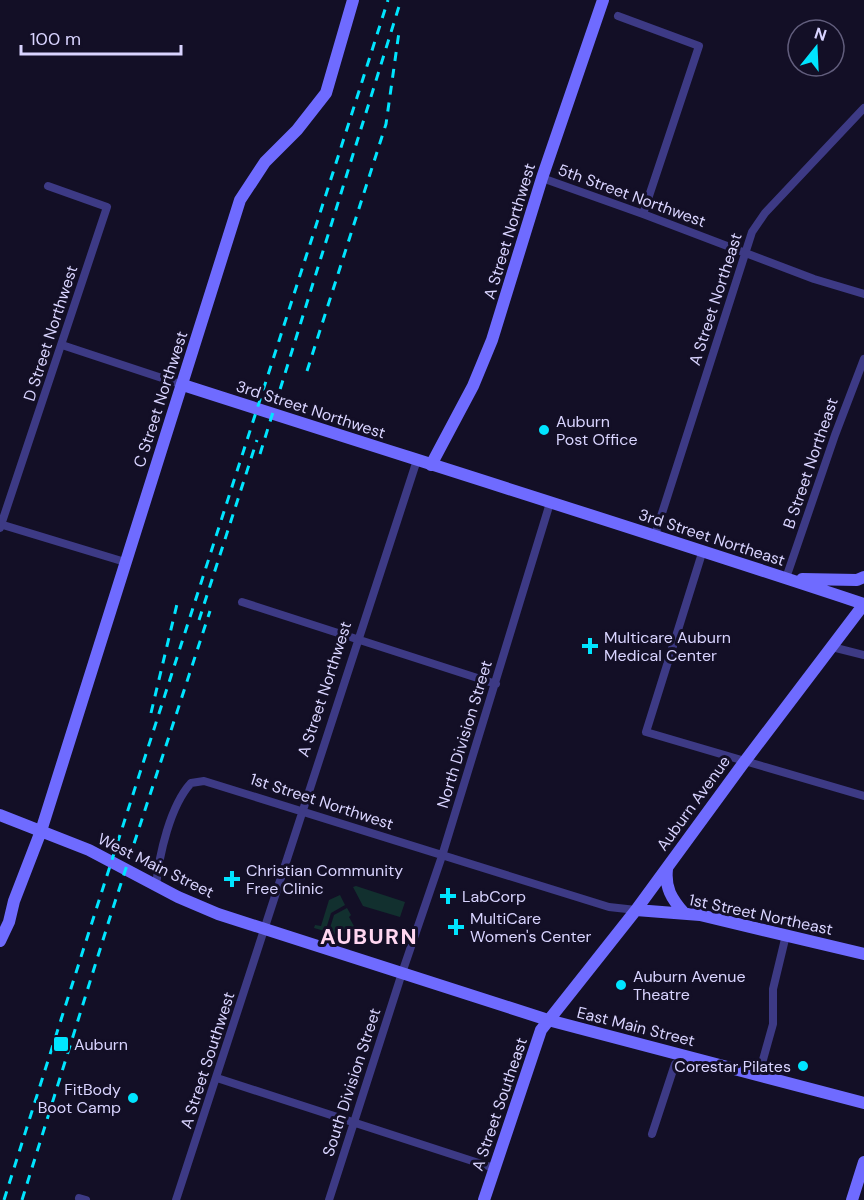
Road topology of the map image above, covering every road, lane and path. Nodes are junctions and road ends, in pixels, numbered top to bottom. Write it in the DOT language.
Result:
graph roads {
  1 [pos="353,0"];
  2 [pos="603,0"];
  3 [pos="618,16"];
  4 [pos="864,108"];
  5 [pos="542,178"];
  6 [pos="48,186"];
  7 [pos="643,214"];
  8 [pos="744,254"];
  9 [pos="864,294"];
  10 [pos="62,345"];
  11 [pos="864,359"];
  12 [pos="183,385"];
  13 [pos="417,460"];
  14 [pos="432,465"];
  15 [pos="550,503"];
  16 [pos="0,526"];
  17 [pos="655,535"];
  18 [pos="704,550"];
  19 [pos="125,562"];
  20 [pos="864,577"];
  21 [pos="786,578"];
  22 [pos="242,602"];
  23 [pos="864,604"];
  24 [pos="358,638"];
  25 [pos="832,647"];
  26 [pos="864,655"];
  27 [pos="496,684"];
  28 [pos="744,761"];
  29 [pos="864,796"];
  30 [pos="303,810"];
  31 [pos="0,815"];
  32 [pos="41,831"];
  33 [pos="442,856"];
  34 [pos="667,867"];
  35 [pos="156,885"];
  36 [pos="14,901"];
  37 [pos="636,910"];
  38 [pos="684,913"];
  39 [pos="0,914"];
  40 [pos="265,929"];
  41 [pos="786,935"];
  42 [pos="0,941"];
  43 [pos="864,954"];
  44 [pos="402,973"];
  45 [pos="548,1020"];
  46 [pos="675,1064"];
  47 [pos="759,1074"];
  48 [pos="217,1078"];
  49 [pos="864,1102"];
  50 [pos="354,1122"];
  51 [pos="652,1134"];
  52 [pos="864,1162"];
  53 [pos="495,1168"];
  54 [pos="176,1200"];
  55 [pos="329,1200"];
  56 [pos="484,1200"];
  57 [pos="852,1200"];
  1 -- 12 [label="street, C Street Northwest"];
  2 -- 5 [label="street, A Street Northwest"];
  3 -- 7 [label="street"];
  4 -- 8 [label="street, A Street Northeast"];
  5 -- 7 [label="street, 5th Street Northwest"];
  5 -- 14 [label="street, A Street Northwest"];
  6 -- 10 [label="street, D Street Northwest"];
  7 -- 8 [label="street, 5th Street Northwest"];
  8 -- 9 [label="street, 5th Street Northwest"];
  8 -- 17 [label="street, A Street Northeast"];
  10 -- 12 [label="street, 3rd Street Northwest"];
  10 -- 16 [label="street, D Street Northwest"];
  11 -- 21 [label="street, B Street Northeast"];
  12 -- 13 [label="street, 3rd Street Northwest"];
  12 -- 19 [label="street, C Street Northwest"];
  13 -- 14 [label="street, 3rd Street Northwest"];
  13 -- 24 [label="street, A Street Northwest"];
  14 -- 15 [label="street, 3rd Street Northwest"];
  15 -- 17 [label="street, 3rd Street Northeast"];
  15 -- 27 [label="street, North Division Street"];
  16 -- 19 [label="street"];
  17 -- 18 [label="street, 3rd Street Northeast"];
  18 -- 21 [label="street, 3rd Street Northeast"];
  18 -- 28 [label="street"];
  19 -- 32 [label="street, C Street Northwest"];
  20 -- 21 [label="street"];
  21 -- 23 [label="street, 3rd Street Northeast"];
  22 -- 24 [label="street"];
  23 -- 25 [label="street, Auburn Avenue"];
  24 -- 27 [label="street"];
  24 -- 30 [label="street, A Street Northwest"];
  25 -- 26 [label="street"];
  25 -- 28 [label="street, Auburn Avenue"];
  27 -- 33 [label="street, North Division Street"];
  28 -- 29 [label="street"];
  28 -- 34 [label="street, Auburn Avenue"];
  30 -- 33 [label="street, 1st Street Northwest"];
  30 -- 35 [label="street, 1st Street Northwest"];
  30 -- 40 [label="street, A Street Northwest"];
  31 -- 32 [label="street, West Main Street"];
  32 -- 35 [label="street, West Main Street"];
  32 -- 36 [label="street, C Street Northwest"];
  33 -- 37 [label="street, 1st Street Northeast"];
  33 -- 44 [label="street, North Division Street"];
  34 -- 37 [label="street, Auburn Avenue"];
  34 -- 38 [label="street"];
  35 -- 40 [label="street, West Main Street"];
  36 -- 39 [label="street"];
  36 -- 42 [label="street, C Street Northwest"];
  37 -- 38 [label="street, 1st Street Northeast"];
  37 -- 45 [label="street, Auburn Avenue"];
  38 -- 41 [label="street, 1st Street Northeast"];
  40 -- 44 [label="street, West Main Street"];
  40 -- 48 [label="street, A Street Southwest"];
  41 -- 43 [label="street, 1st Street Northeast"];
  41 -- 47 [label="street"];
  44 -- 45 [label="street, East Main Street"];
  44 -- 50 [label="street, South Division Street"];
  45 -- 47 [label="street, East Main Street"];
  45 -- 53 [label="street, A Street Southeast"];
  46 -- 51 [label="street"];
  47 -- 49 [label="street, East Main Street"];
  48 -- 50 [label="street"];
  48 -- 54 [label="street, A Street Southwest"];
  50 -- 53 [label="street"];
  50 -- 55 [label="street, South Division Street"];
  52 -- 57 [label="street"];
  53 -- 56 [label="street, A Street Southeast"];
}
